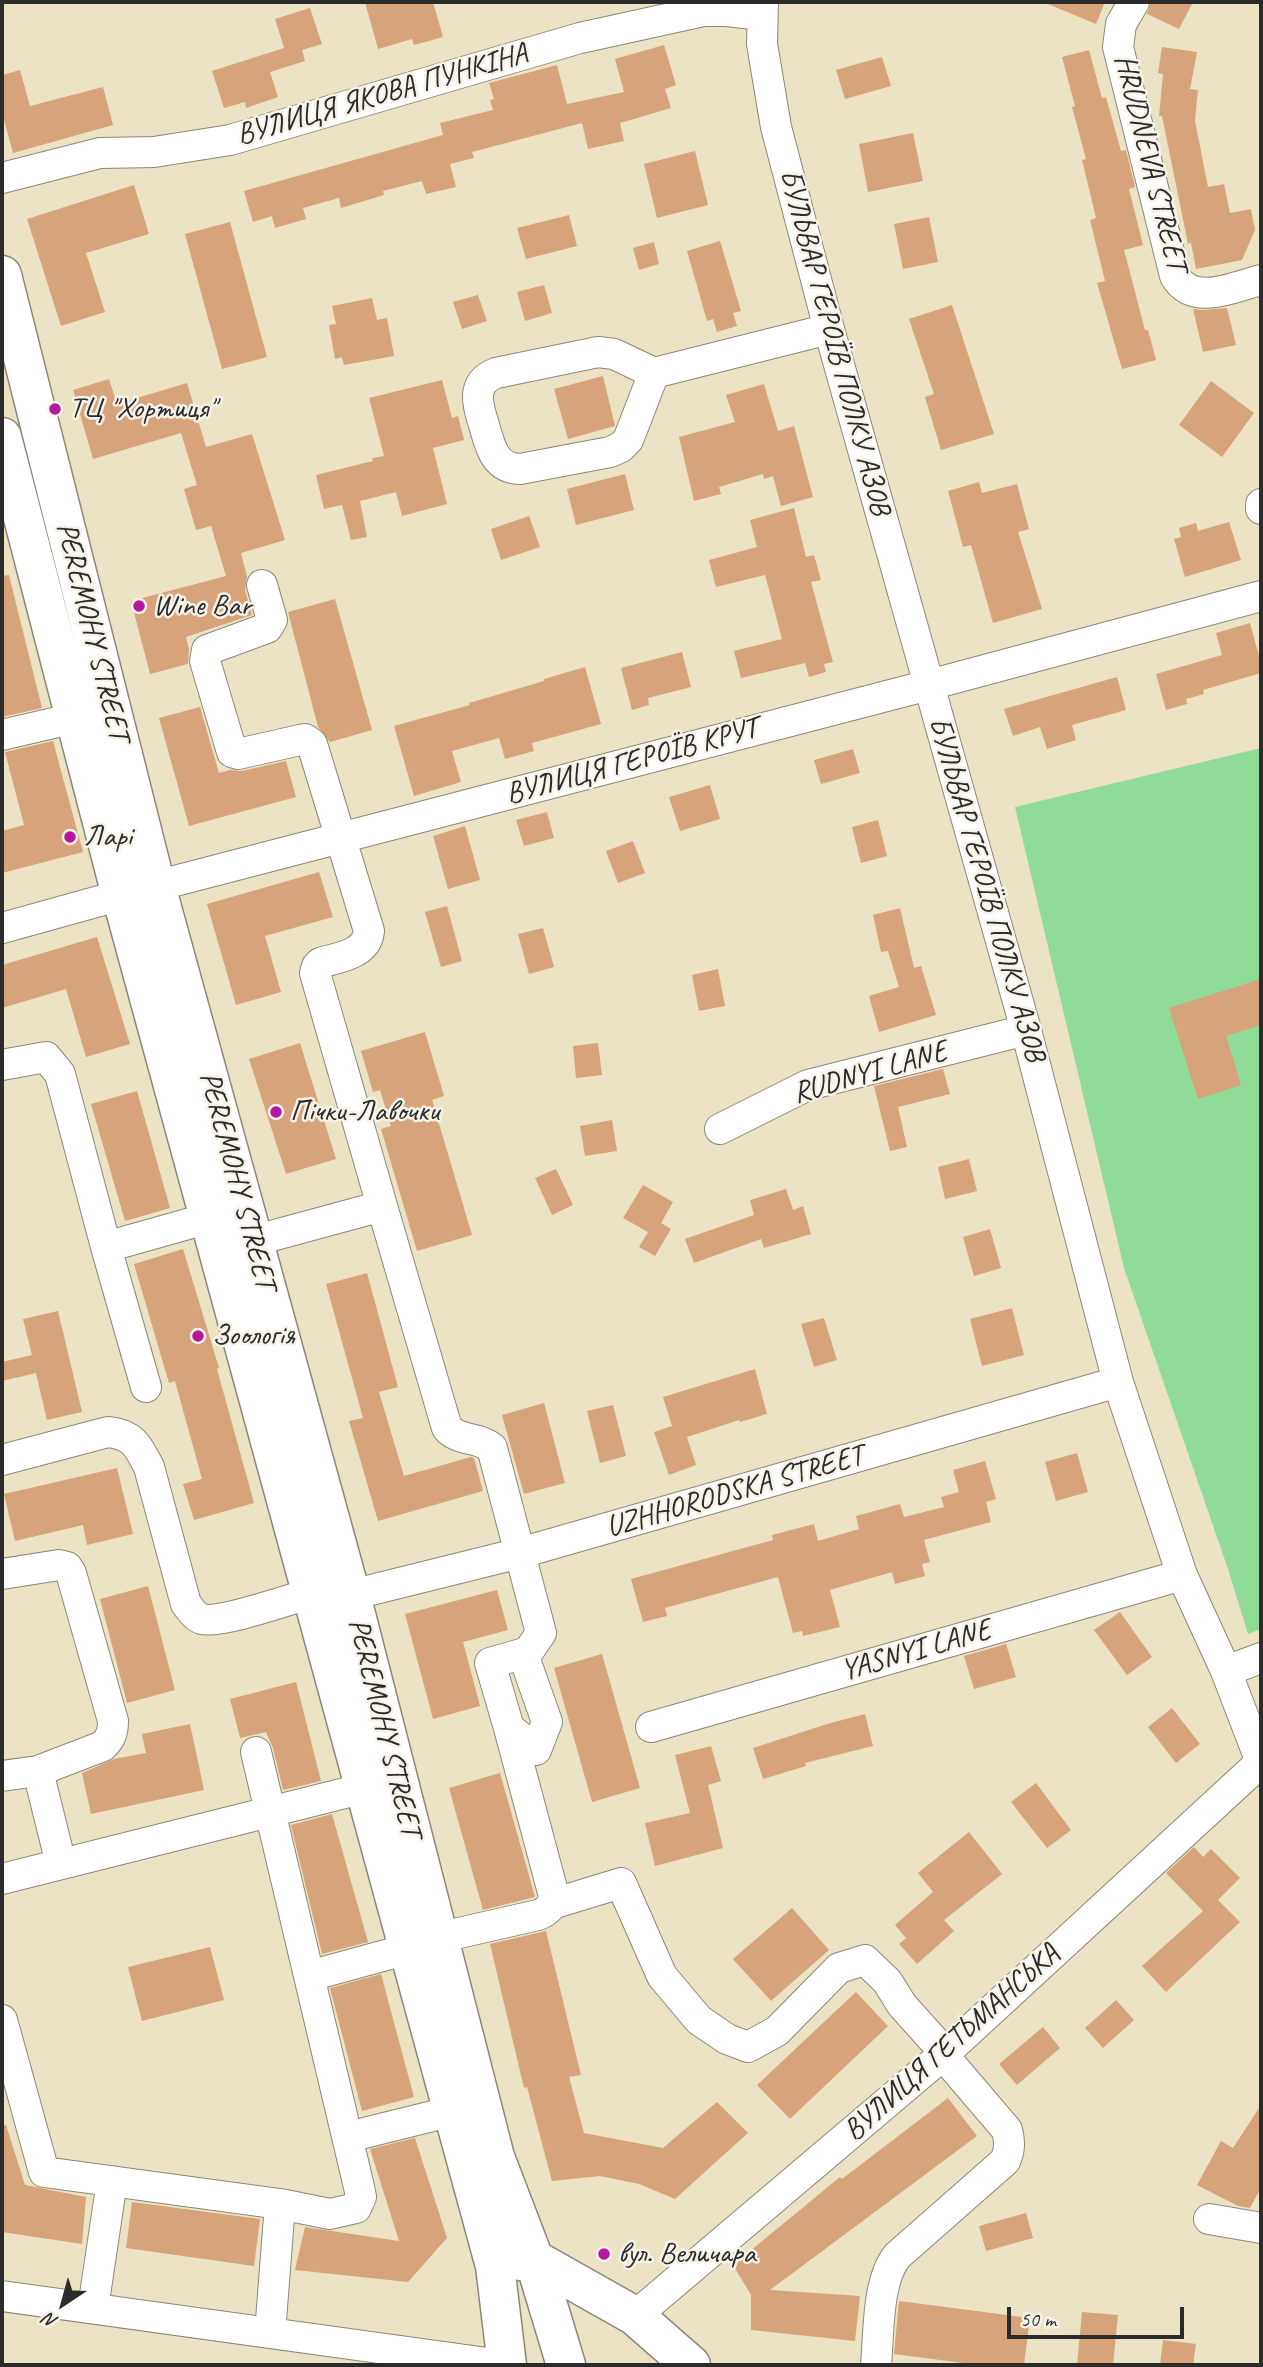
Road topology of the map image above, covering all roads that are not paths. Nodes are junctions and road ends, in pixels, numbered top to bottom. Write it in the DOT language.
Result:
graph roads {
  1 [pos="1134,2"];
  2 [pos="762,8"];
  3 [pos="2,178"];
  4 [pos="2,275"];
  5 [pos="1261,280"];
  6 [pos="829,329"];
  7 [pos="654,373"];
  8 [pos="2,437"];
  9 [pos="262,585"];
  10 [pos="1261,596"];
  11 [pos="929,685"];
  12 [pos="75,718"];
  13 [pos="2,735"];
  14 [pos="342,838"];
  15 [pos="138,890"];
  16 [pos="2,928"];
  17 [pos="1026,1030"];
  18 [pos="2,1065"];
  19 [pos="720,1129"];
  20 [pos="382,1206"];
  21 [pos="209,1218"];
  22 [pos="253,1241"];
  23 [pos="106,1247"];
  24 [pos="1118,1382"];
  25 [pos="146,1387"];
  26 [pos="2,1460"];
  27 [pos="520,1553"];
  28 [pos="2,1574"];
  29 [pos="1182,1575"];
  30 [pos="312,1592"];
  31 [pos="351,1595"];
  32 [pos="1261,1658"];
  33 [pos="1226,1671"];
  34 [pos="651,1727"];
  35 [pos="256,1752"];
  36 [pos="1261,1762"];
  37 [pos="38,1771"];
  38 [pos="2,1776"];
  39 [pos="365,1788"];
  40 [pos="269,1812"];
  41 [pos="61,1864"];
  42 [pos="2,1879"];
  43 [pos="552,1904"];
  44 [pos="423,1944"];
  45 [pos="309,1976"];
  46 [pos="2,2021"];
  47 [pos="943,2055"];
  48 [pos="453,2111"];
  49 [pos="348,2137"];
  50 [pos="112,2181"];
  51 [pos="281,2204"];
  52 [pos="1209,2219"];
  53 [pos="1261,2228"];
  54 [pos="534,2259"];
  55 [pos="495,2266"];
  56 [pos="2,2296"];
  57 [pos="93,2308"];
  58 [pos="635,2316"];
  59 [pos="270,2333"];
  60 [pos="505,2365"];
  61 [pos="566,2365"];
  62 [pos="691,2365"];
  63 [pos="876,2365"];
  1 -- 5 [label="street, HRUDNEVA STREET"];
  2 -- 3 [label="street, ВУЛИЦЯ ЯКОВА ПУНКІНА"];
  2 -- 6 [label="street, БУЛЬВАР ГЕРОЇВ ПОЛКУ АЗОВ"];
  4 -- 15 [label="main road, PEREMOHY STREET"];
  6 -- 7 [label="street"];
  6 -- 11 [label="street, БУЛЬВАР ГЕРОЇВ ПОЛКУ АЗОВ"];
  7 -- 7 [label="street"];
  8 -- 12 [label="main road, PEREMOHY STREET"];
  9 -- 14 [label="street"];
  10 -- 11 [label="street, ВУЛИЦЯ ГЕРОЇВ КРУТ"];
  11 -- 14 [label="street, ВУЛИЦЯ ГЕРОЇВ КРУТ"];
  11 -- 17 [label="street, БУЛЬВАР ГЕРОЇВ ПОЛКУ АЗОВ"];
  12 -- 13 [label="street"];
  12 -- 15 [label="main road, PEREMOHY STREET"];
  14 -- 15 [label="street, ВУЛИЦЯ ГЕРОЇВ КРУТ"];
  14 -- 20 [label="street"];
  15 -- 16 [label="street, ВУЛИЦЯ ГЕРОЇВ КРУТ"];
  15 -- 21 [label="main road, PEREMOHY STREET"];
  15 -- 22 [label="main road, PEREMOHY STREET"];
  17 -- 19 [label="street, RUDNYI LANE"];
  17 -- 24 [label="street, БУЛЬВАР ГЕРОЇВ ПОЛКУ АЗОВ"];
  18 -- 23 [label="street"];
  20 -- 22 [label="street"];
  20 -- 27 [label="street"];
  21 -- 23 [label="street"];
  21 -- 30 [label="main road, PEREMOHY STREET"];
  22 -- 31 [label="main road, PEREMOHY STREET"];
  23 -- 25 [label="street"];
  24 -- 27 [label="street, UZHHORODSKA STREET"];
  24 -- 29 [label="street, БУЛЬВАР ГЕРОЇВ ПОЛКУ АЗОВ"];
  26 -- 30 [label="street"];
  27 -- 31 [label="street, UZHHORODSKA STREET"];
  27 -- 43 [label="street"];
  28 -- 37 [label="street"];
  29 -- 33 [label="street, БУЛЬВАР ГЕРОЇВ ПОЛКУ АЗОВ"];
  29 -- 34 [label="street, YASNYI LANE"];
  30 -- 39 [label="main road, PEREMOHY STREET"];
  31 -- 44 [label="main road, PEREMOHY STREET"];
  32 -- 33 [label="street"];
  33 -- 36 [label="street, БУЛЬВАР ГЕРОЇВ ПОЛКУ АЗОВ"];
  35 -- 40 [label="street"];
  36 -- 47 [label="street, ВУЛИЦЯ ГЕТЬМАНСЬКА"];
  37 -- 38 [label="street"];
  37 -- 41 [label="street"];
  39 -- 40 [label="street"];
  39 -- 44 [label="main road, PEREMOHY STREET"];
  40 -- 41 [label="street"];
  40 -- 45 [label="street"];
  41 -- 42 [label="street"];
  43 -- 44 [label="street"];
  43 -- 47 [label="street"];
  44 -- 45 [label="street"];
  44 -- 48 [label="main road, PEREMOHY STREET"];
  44 -- 54 [label="main road, PEREMOHY STREET"];
  45 -- 49 [label="street"];
  46 -- 50 [label="street"];
  47 -- 58 [label="street, ВУЛИЦЯ ГЕТЬМАНСЬКА"];
  47 -- 63 [label="street"];
  48 -- 49 [label="street"];
  48 -- 55 [label="main road, PEREMOHY STREET"];
  49 -- 51 [label="street"];
  50 -- 51 [label="street"];
  50 -- 57 [label="street"];
  51 -- 59 [label="street"];
  52 -- 53 [label="street"];
  54 -- 55 [label="main road"];
  54 -- 58 [label="main road"];
  54 -- 61 [label="main road, PEREMOHY STREET"];
  55 -- 60 [label="main road, PEREMOHY STREET"];
  56 -- 57 [label="street"];
  57 -- 59 [label="street"];
  58 -- 62 [label="main road"];
  59 -- 60 [label="street"];
}
